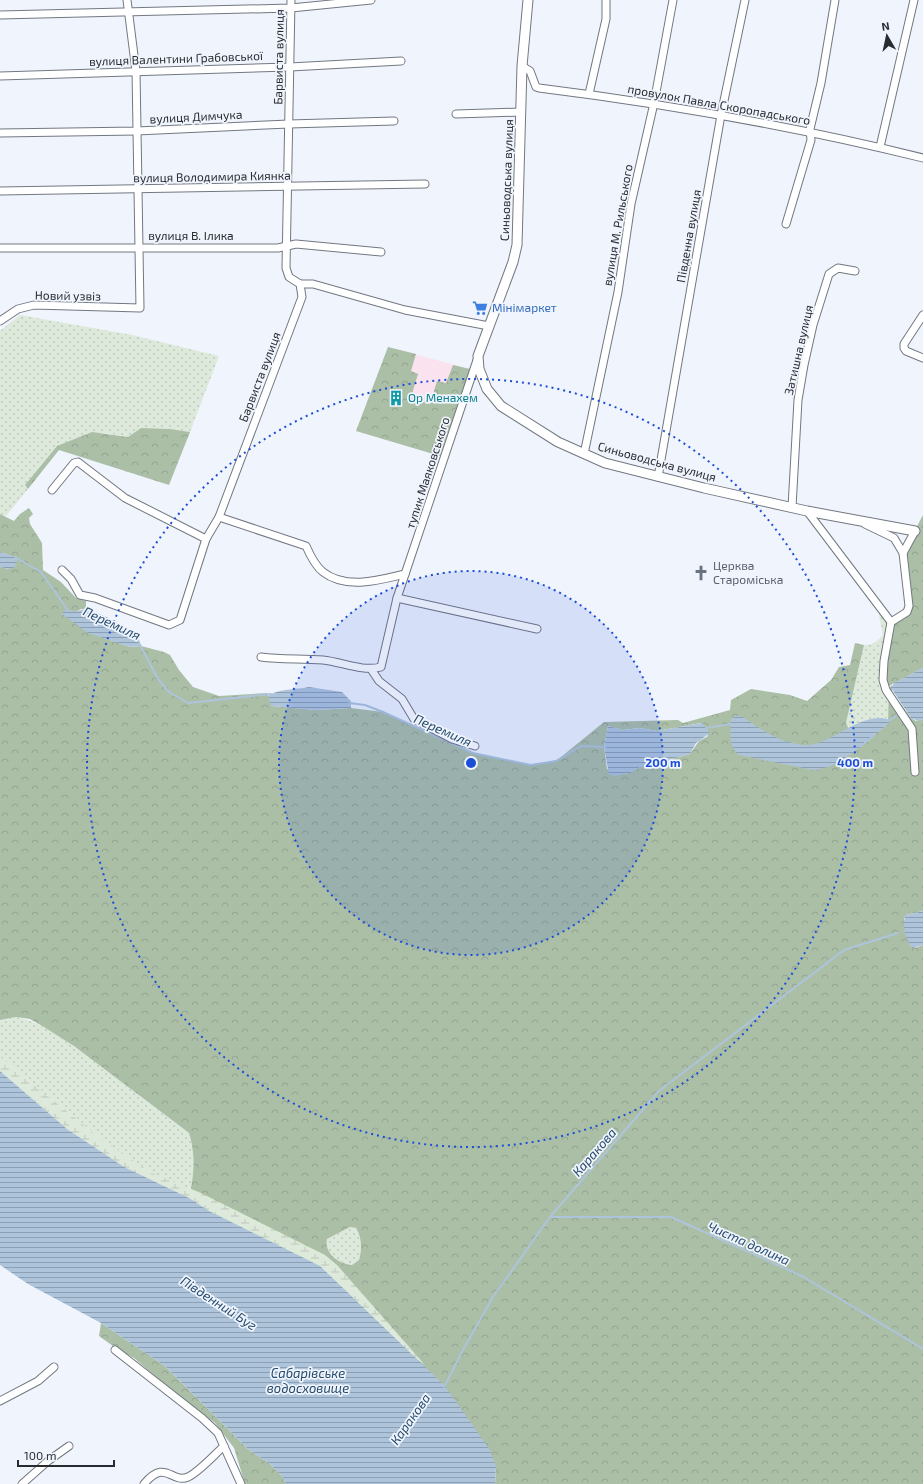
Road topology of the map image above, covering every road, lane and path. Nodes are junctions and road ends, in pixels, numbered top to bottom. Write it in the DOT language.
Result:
graph roads {
  1 [pos="127,0"];
  2 [pos="291,0"];
  3 [pos="370,0"];
  4 [pos="528,0"];
  5 [pos="606,0"];
  6 [pos="674,0"];
  7 [pos="745,0"];
  8 [pos="835,0"];
  9 [pos="914,0"];
  10 [pos="291,8"];
  11 [pos="128,13"];
  12 [pos="0,15"];
  13 [pos="401,61"];
  14 [pos="522,66"];
  15 [pos="290,67"];
  16 [pos="136,71"];
  17 [pos="0,76"];
  18 [pos="589,94"];
  19 [pos="654,103"];
  20 [pos="521,112"];
  21 [pos="456,114"];
  22 [pos="721,116"];
  23 [pos="394,122"];
  24 [pos="288,124"];
  25 [pos="137,131"];
  26 [pos="0,133"];
  27 [pos="810,133"];
  28 [pos="880,147"];
  29 [pos="923,158"];
  30 [pos="425,184"];
  31 [pos="287,186"];
  32 [pos="139,189"];
  33 [pos="0,191"];
  34 [pos="786,224"];
  35 [pos="287,246"];
  36 [pos="139,247"];
  37 [pos="0,248"];
  38 [pos="381,252"];
  39 [pos="855,271"];
  40 [pos="300,284"];
  41 [pos="923,315"];
  42 [pos="0,322"];
  43 [pos="489,326"];
  44 [pos="478,356"];
  45 [pos="923,358"];
  46 [pos="584,454"];
  47 [pos="658,477"];
  48 [pos="52,490"];
  49 [pos="792,507"];
  50 [pos="807,511"];
  51 [pos="219,517"];
  52 [pos="853,520"];
  53 [pos="915,531"];
  54 [pos="206,539"];
  55 [pos="903,553"];
  56 [pos="62,570"];
  57 [pos="406,574"];
  58 [pos="398,598"];
  59 [pos="891,622"];
  60 [pos="537,629"];
  61 [pos="261,657"];
  62 [pos="371,669"];
  63 [pos="475,746"];
  64 [pos="915,772"];
  65 [pos="116,1350"];
  66 [pos="54,1367"];
  67 [pos="0,1401"];
  68 [pos="69,1446"];
  69 [pos="224,1446"];
  70 [pos="22,1484"];
  71 [pos="144,1484"];
  72 [pos="241,1484"];
  1 -- 11 [label="street"];
  2 -- 10 [label="street, Барвиста вулиця"];
  3 -- 10 [label="street"];
  4 -- 14 [label="street, Синьоводська вулиця"];
  5 -- 18 [label="street"];
  6 -- 19 [label="street, вулиця М. Рильського"];
  7 -- 22 [label="street, Південна вулиця"];
  8 -- 27 [label="street"];
  9 -- 28 [label="street"];
  10 -- 11 [label="street"];
  10 -- 15 [label="street, Барвиста вулиця"];
  11 -- 12 [label="street"];
  11 -- 16 [label="street"];
  13 -- 15 [label="street, вулиця Валентини Грабовської"];
  14 -- 18 [label="street, провулок Павла Скоропадського"];
  14 -- 20 [label="street, Синьоводська вулиця"];
  15 -- 16 [label="street, вулиця Валентини Грабовської"];
  15 -- 24 [label="street, Барвиста вулиця"];
  16 -- 17 [label="street, вулиця Валентини Грабовської"];
  16 -- 25 [label="street"];
  18 -- 19 [label="street, провулок Павла Скоропадського"];
  19 -- 22 [label="street, провулок Павла Скоропадського"];
  19 -- 46 [label="street, вулиця М. Рильського"];
  20 -- 21 [label="street"];
  20 -- 43 [label="street, Синьоводська вулиця"];
  22 -- 27 [label="street, провулок Павла Скоропадського"];
  22 -- 47 [label="street, Південна вулиця"];
  23 -- 24 [label="street, вулиця Димчука"];
  24 -- 25 [label="street, вулиця Димчука"];
  24 -- 31 [label="street, Барвиста вулиця"];
  25 -- 26 [label="street, вулиця Димчука"];
  25 -- 32 [label="street"];
  27 -- 28 [label="street, провулок Павла Скоропадського"];
  27 -- 34 [label="street"];
  28 -- 29 [label="street, провулок Павла Скоропадського"];
  30 -- 31 [label="street, вулиця Володимира Киянка"];
  31 -- 32 [label="street, вулиця Володимира Киянка"];
  31 -- 35 [label="street, Барвиста вулиця"];
  32 -- 33 [label="street, вулиця Володимира Киянка"];
  32 -- 36 [label="street"];
  35 -- 36 [label="street, вулиця В. Ілика"];
  35 -- 38 [label="street, вулиця В. Ілика"];
  35 -- 40 [label="street, Барвиста вулиця"];
  36 -- 37 [label="street, вулиця В. Ілика"];
  36 -- 42 [label="street, Новий узвіз"];
  39 -- 49 [label="street, Затишна вулиця"];
  40 -- 43 [label="street"];
  40 -- 51 [label="street, Барвиста вулиця"];
  41 -- 45 [label="street"];
  43 -- 44 [label="street, Синьоводська вулиця"];
  44 -- 46 [label="street, Синьоводська вулиця"];
  44 -- 57 [label="street, тупик Маяковського"];
  46 -- 47 [label="street, Синьоводська вулиця"];
  47 -- 49 [label="street, Синьоводська вулиця"];
  48 -- 54 [label="street"];
  49 -- 50 [label="street, Синьоводська вулиця"];
  50 -- 52 [label="street, Синьоводська вулиця"];
  50 -- 59 [label="street"];
  51 -- 54 [label="street, Барвиста вулиця"];
  51 -- 57 [label="street"];
  52 -- 53 [label="street, Синьоводська вулиця"];
  52 -- 55 [label="street, Синьоводська вулиця"];
  53 -- 55 [label="street, Синьоводська вулиця"];
  54 -- 56 [label="street, Барвиста вулиця"];
  55 -- 59 [label="street"];
  57 -- 58 [label="street, тупик Маяковського"];
  58 -- 60 [label="street"];
  58 -- 62 [label="street, тупик Маяковського"];
  59 -- 64 [label="street"];
  61 -- 62 [label="street"];
  62 -- 63 [label="street"];
  65 -- 69 [label="street"];
  66 -- 67 [label="street"];
  68 -- 70 [label="street"];
  69 -- 71 [label="street"];
  69 -- 72 [label="street"];
}
